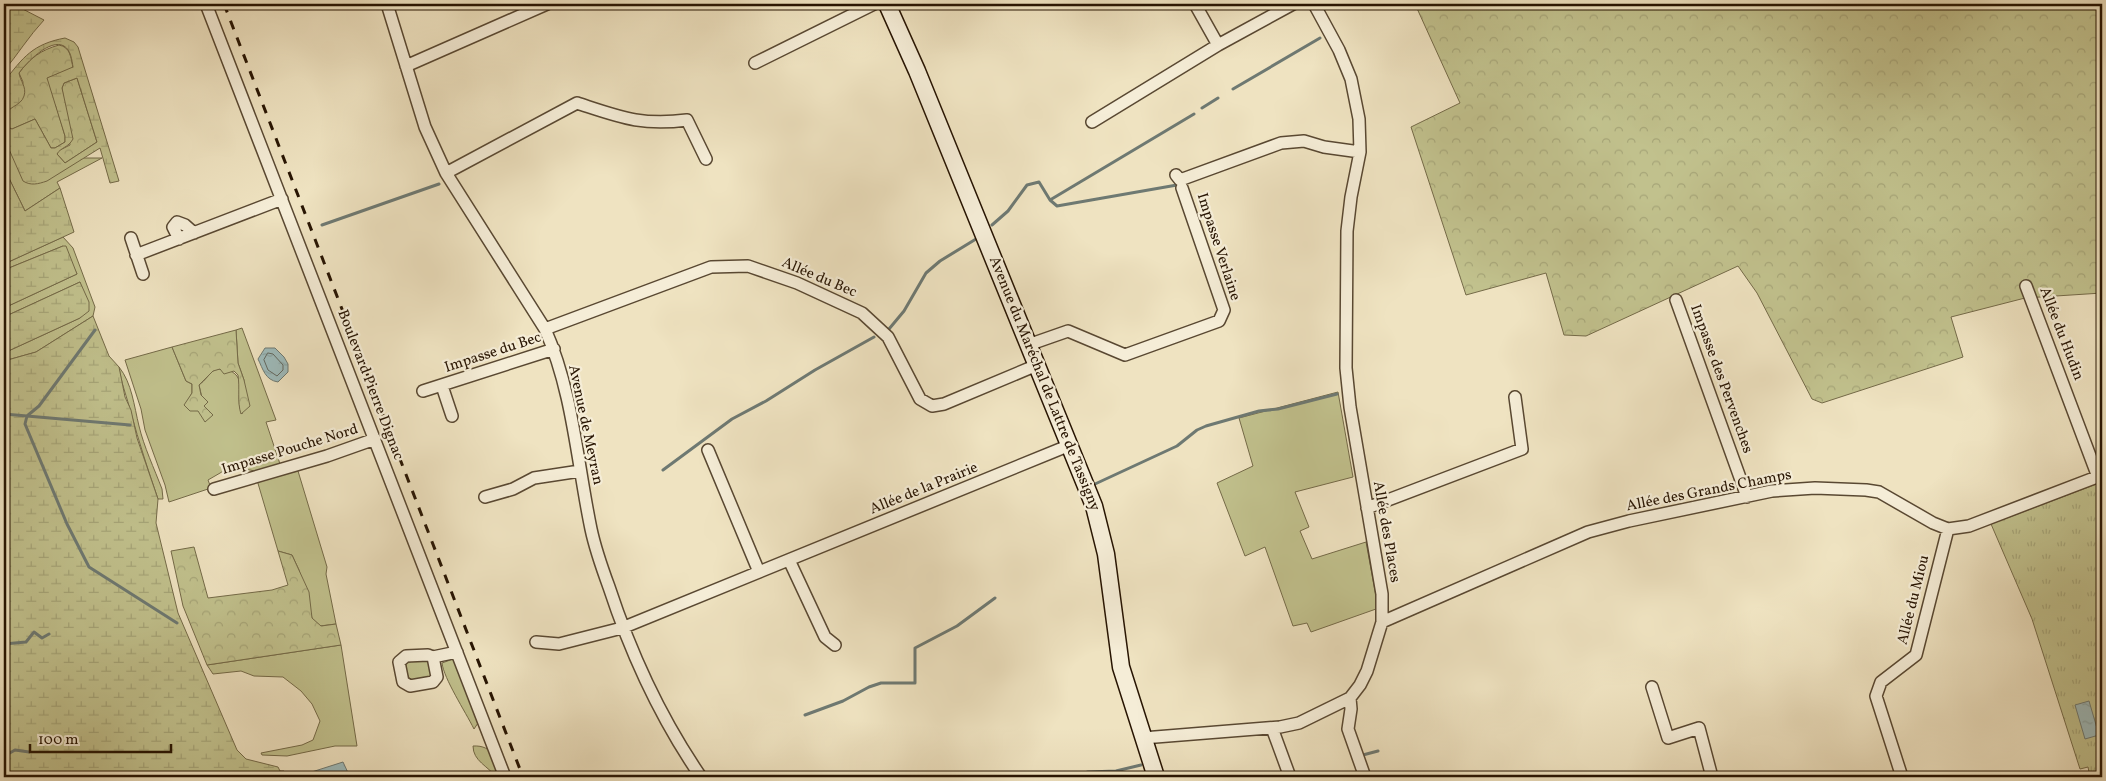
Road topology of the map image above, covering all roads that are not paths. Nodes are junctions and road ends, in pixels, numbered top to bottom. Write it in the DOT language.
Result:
graph roads {
  1 [pos="206,4"];
  2 [pos="387,4"];
  3 [pos="547,4"];
  4 [pos="1195,4"];
  5 [pos="1293,4"];
  6 [pos="1314,4"];
  7 [pos="886,5"];
  8 [pos="1218,45"];
  9 [pos="755,63"];
  10 [pos="406,66"];
  11 [pos="1092,122"];
  12 [pos="1360,152"];
  13 [pos="706,159"];
  14 [pos="446,172"];
  15 [pos="1176,175"];
  16 [pos="1182,188"];
  17 [pos="282,199"];
  18 [pos="194,233"];
  19 [pos="130,238"];
  20 [pos="179,239"];
  21 [pos="136,255"];
  22 [pos="143,274"];
  23 [pos="2026,286"];
  24 [pos="1676,300"];
  25 [pos="544,329"];
  26 [pos="1028,345"];
  27 [pos="554,349"];
  28 [pos="1037,365"];
  29 [pos="442,386"];
  30 [pos="423,391"];
  31 [pos="1515,397"];
  32 [pos="452,416"];
  33 [pos="375,440"];
  34 [pos="1070,446"];
  35 [pos="708,450"];
  36 [pos="580,471"];
  37 [pos="2100,476"];
  38 [pos="214,489"];
  39 [pos="1748,496"];
  40 [pos="485,497"];
  41 [pos="1367,508"];
  42 [pos="1948,529"];
  43 [pos="790,560"];
  44 [pos="758,572"];
  45 [pos="1382,622"];
  46 [pos="622,628"];
  47 [pos="536,642"];
  48 [pos="835,645"];
  49 [pos="457,652"];
  50 [pos="433,657"];
  51 [pos="1652,687"];
  52 [pos="1350,698"];
  53 [pos="1272,728"];
  54 [pos="1143,738"];
  55 [pos="505,777"];
  56 [pos="702,777"];
  57 [pos="1156,777"];
  58 [pos="1290,777"];
  59 [pos="1365,777"];
  60 [pos="1712,777"];
  61 [pos="1902,777"];
  1 -- 17 [label="street, Boulevard Pierre Dignac"];
  2 -- 10 [label="street, Avenue de Meyran"];
  3 -- 10 [label="street"];
  4 -- 8 [label="street"];
  5 -- 8 [label="street"];
  6 -- 12 [label="street, Allée des Places"];
  7 -- 9 [label="street"];
  7 -- 26 [label="main road, Avenue du Maréchal de Lattre de Tassigny"];
  8 -- 11 [label="street"];
  10 -- 14 [label="street, Avenue de Meyran"];
  12 -- 15 [label="street"];
  12 -- 41 [label="street, Allée des Places"];
  13 -- 14 [label="street"];
  14 -- 25 [label="street, Avenue de Meyran"];
  16 -- 26 [label="street, Impasse Verlaine"];
  17 -- 18 [label="street"];
  17 -- 33 [label="street, Boulevard Pierre Dignac"];
  18 -- 20 [label="street"];
  18 -- 20 [label="street"];
  19 -- 21 [label="street"];
  20 -- 21 [label="street"];
  21 -- 22 [label="street"];
  23 -- 37 [label="street, Allée du Hudin"];
  24 -- 39 [label="street, Impasse des Pervenches"];
  25 -- 27 [label="street, Avenue de Meyran"];
  25 -- 28 [label="street, Allée du Bec"];
  26 -- 28 [label="main road, Avenue du Maréchal de Lattre de Tassigny"];
  27 -- 29 [label="street, Impasse du Bec"];
  27 -- 36 [label="street, Avenue de Meyran"];
  28 -- 34 [label="main road, Avenue du Maréchal de Lattre de Tassigny"];
  29 -- 30 [label="street, Impasse du Bec"];
  29 -- 32 [label="street, Impasse du Bec"];
  31 -- 41 [label="street"];
  33 -- 38 [label="street, Impasse Pouche Nord"];
  33 -- 49 [label="street, Boulevard Pierre Dignac"];
  34 -- 43 [label="street, Allée de la Prairie"];
  34 -- 54 [label="main road, Avenue du Maréchal de Lattre de Tassigny"];
  35 -- 44 [label="street"];
  36 -- 40 [label="street"];
  36 -- 46 [label="street, Avenue de Meyran"];
  37 -- 42 [label="street"];
  39 -- 42 [label="street, Allée des Grands Champs"];
  39 -- 45 [label="street, Allée des Grands Champs"];
  41 -- 45 [label="street, Allée des Places"];
  42 -- 61 [label="street, Allée du Miou"];
  43 -- 44 [label="street, Allée de la Prairie"];
  43 -- 48 [label="street"];
  44 -- 46 [label="street, Allée de la Prairie"];
  45 -- 52 [label="street, Allée des Places"];
  46 -- 47 [label="street, Allée de la Prairie"];
  46 -- 56 [label="street, Avenue de Meyran"];
  49 -- 50 [label="street"];
  49 -- 55 [label="street, Boulevard Pierre Dignac"];
  51 -- 60 [label="street"];
  52 -- 53 [label="street"];
  52 -- 59 [label="street"];
  53 -- 54 [label="street"];
  53 -- 58 [label="street"];
  54 -- 57 [label="main road, Avenue du Maréchal de Lattre de Tassigny"];
}
